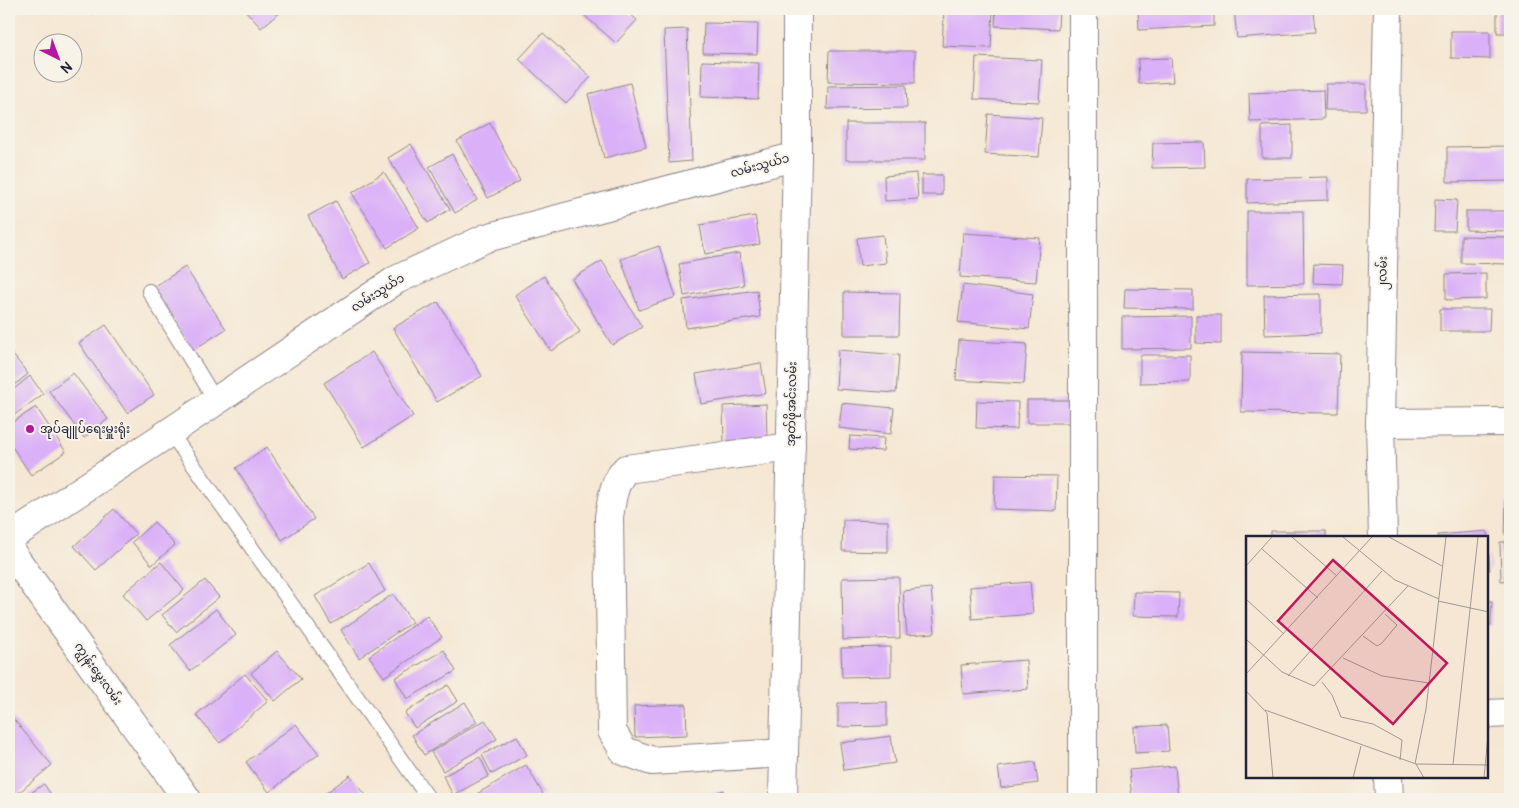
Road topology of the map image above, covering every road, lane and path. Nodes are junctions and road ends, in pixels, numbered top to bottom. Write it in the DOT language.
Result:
graph roads {
  1 [pos="797,9"];
  2 [pos="1083,9"];
  3 [pos="1388,9"];
  4 [pos="797,156"];
  5 [pos="148,291"];
  6 [pos="216,402"];
  7 [pos="1510,422"];
  8 [pos="1380,423"];
  9 [pos="170,432"];
  10 [pos="791,447"];
  11 [pos="1383,536"];
  12 [pos="9,538"];
  13 [pos="9,549"];
  14 [pos="1510,713"];
  15 [pos="1489,714"];
  16 [pos="784,753"];
  17 [pos="1388,778"];
  18 [pos="187,799"];
  19 [pos="429,799"];
  20 [pos="783,799"];
  21 [pos="1083,799"];
  22 [pos="1389,799"];
  1 -- 4 [label="street, အုတ်ဖိုအင်းလမ်း"];
  2 -- 21 [label="street"];
  3 -- 8 [label="street, ၂လမ်း"];
  4 -- 6 [label="street, လမ်းသွယ်၁"];
  4 -- 10 [label="street, အုတ်ဖိုအင်းလမ်း"];
  5 -- 6 [label="lane"];
  6 -- 9 [label="street, လမ်းသွယ်၁"];
  7 -- 8 [label="street"];
  8 -- 11 [label="street, ၂လမ်း"];
  9 -- 12 [label="street, လမ်းသွယ်၁"];
  9 -- 19 [label="lane"];
  10 -- 16 [label="street, အုတ်ဖိုအင်းလမ်း"];
  10 -- 16 [label="street"];
  13 -- 18 [label="street, ကျွန်းမွှေးလမ်း"];
  14 -- 15 [label="street"];
  16 -- 20 [label="street, အုတ်ဖိုအင်းလမ်း"];
  17 -- 22 [label="street"];
}
